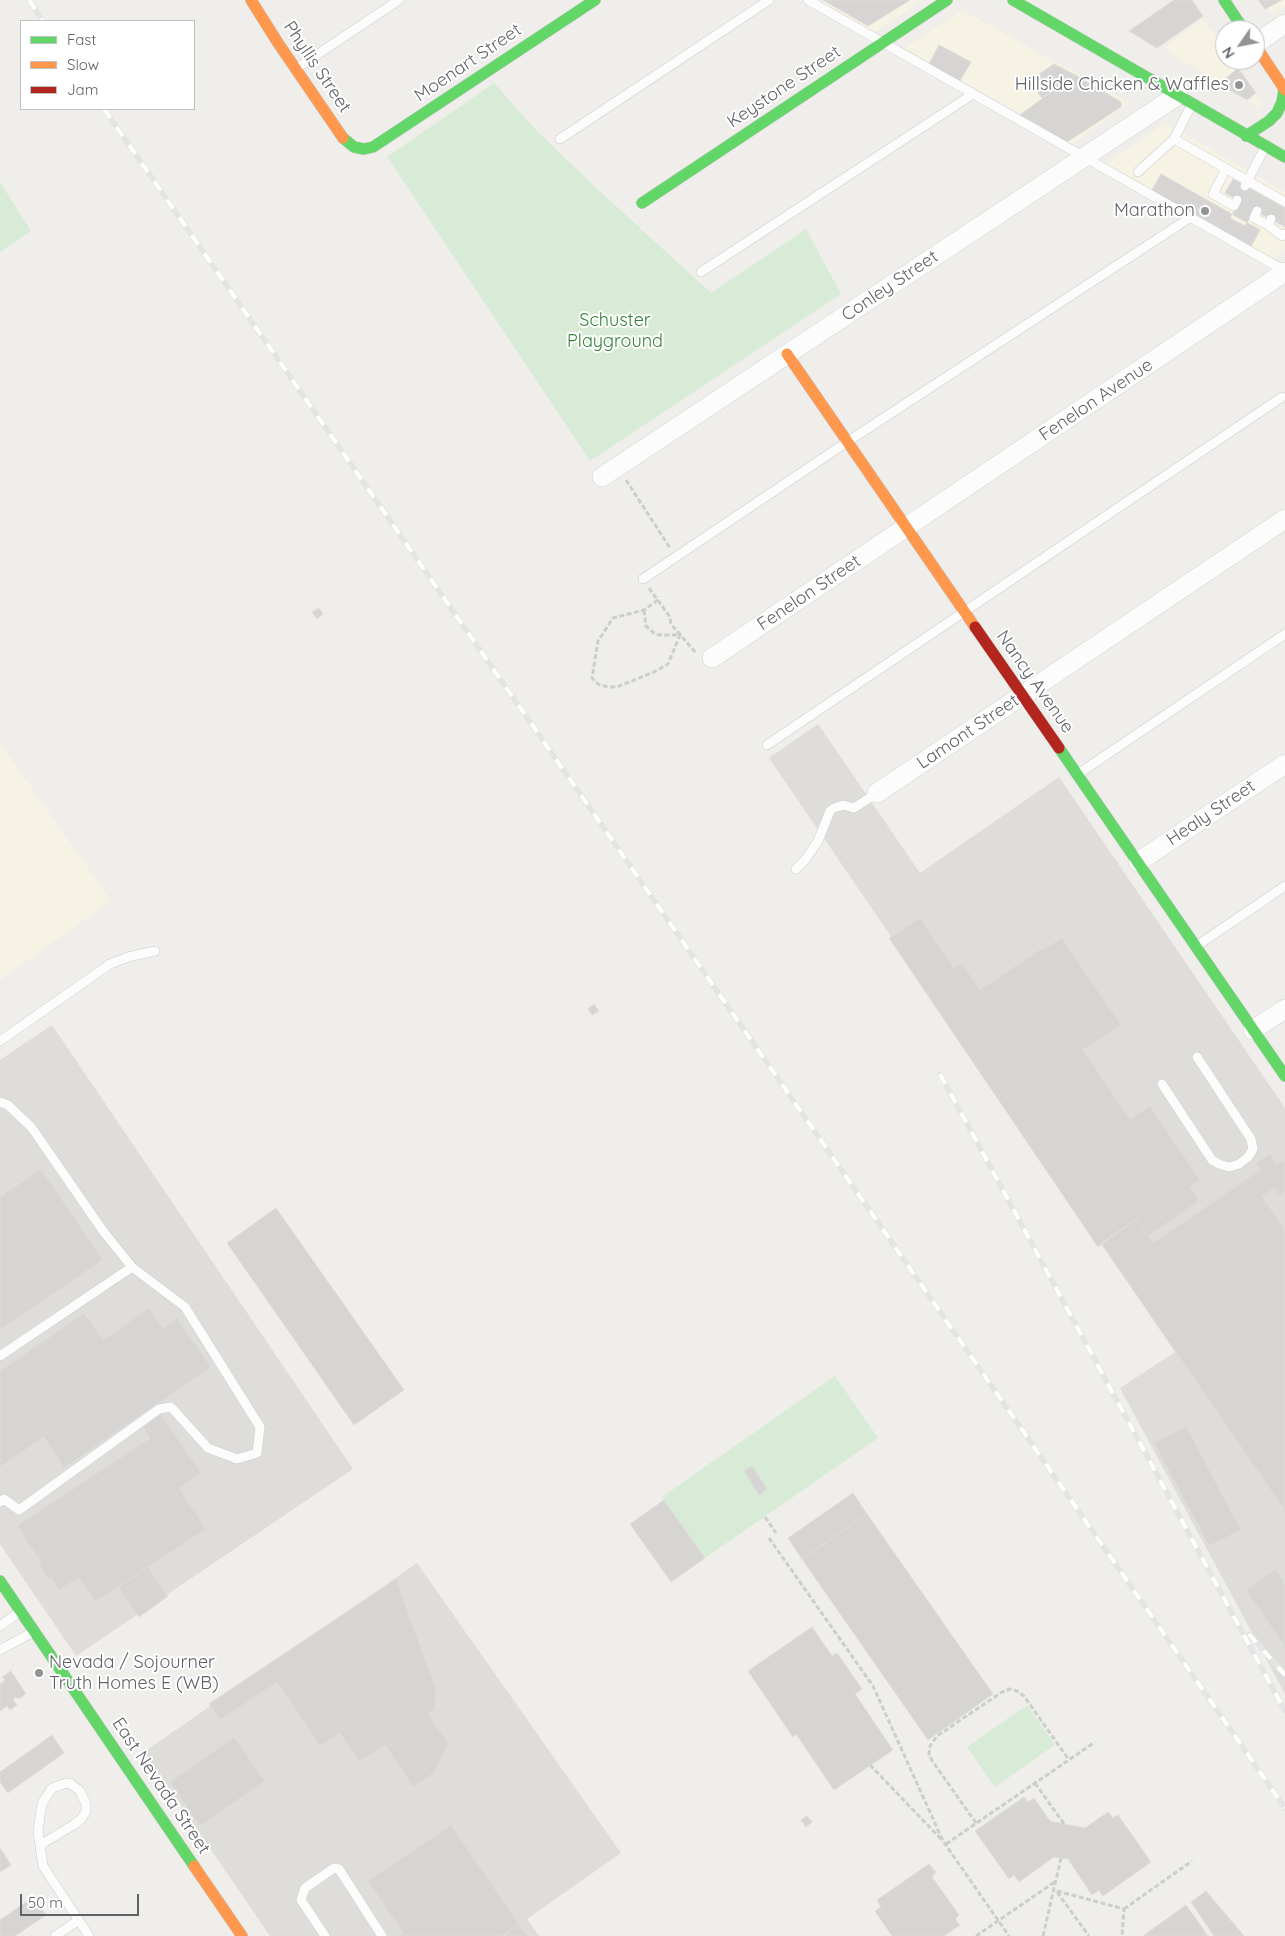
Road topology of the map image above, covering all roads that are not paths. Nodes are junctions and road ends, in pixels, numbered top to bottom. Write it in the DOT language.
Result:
graph roads {
  1 [pos="251,0"];
  2 [pos="399,0"];
  3 [pos="595,0"];
  4 [pos="769,0"];
  5 [pos="808,0"];
  6 [pos="947,0"];
  7 [pos="1013,0"];
  8 [pos="1224,0"];
  9 [pos="1237,20"];
  10 [pos="1285,24"];
  11 [pos="1265,38"];
  12 [pos="882,42"];
  13 [pos="1265,60"];
  14 [pos="296,69"];
  15 [pos="1285,90"];
  16 [pos="973,94"];
  17 [pos="1185,99"];
  18 [pos="1246,136"];
  19 [pos="1174,139"];
  20 [pos="560,140"];
  21 [pos="1265,146"];
  22 [pos="359,148"];
  23 [pos="1084,157"];
  24 [pos="1285,157"];
  25 [pos="1226,169"];
  26 [pos="1138,172"];
  27 [pos="1246,183"];
  28 [pos="1282,202"];
  29 [pos="642,203"];
  30 [pos="1236,204"];
  31 [pos="1254,215"];
  32 [pos="1190,217"];
  33 [pos="1285,234"];
  34 [pos="1285,271"];
  35 [pos="701,272"];
  36 [pos="787,354"];
  37 [pos="1282,397"];
  38 [pos="847,442"];
  39 [pos="602,478"];
  40 [pos="1285,519"];
  41 [pos="906,528"];
  42 [pos="643,579"];
  43 [pos="964,612"];
  44 [pos="1285,634"];
  45 [pos="712,658"];
  46 [pos="1022,695"];
  47 [pos="767,745"];
  48 [pos="1285,764"];
  49 [pos="1077,775"];
  50 [pos="877,793"];
  51 [pos="1138,862"];
  52 [pos="796,869"];
  53 [pos="1285,886"];
  54 [pos="1196,947"];
  55 [pos="156,951"];
  56 [pos="1285,1008"];
  57 [pos="1253,1030"];
  58 [pos="0,1041"];
  59 [pos="1197,1057"];
  60 [pos="1285,1076"];
  61 [pos="1162,1084"];
  62 [pos="0,1102"];
  63 [pos="132,1267"];
  64 [pos="0,1356"];
  65 [pos="0,1502"];
  66 [pos="0,1581"];
  67 [pos="20,1611"];
  68 [pos="0,1626"];
  69 [pos="34,1631"];
  70 [pos="0,1650"];
  71 [pos="40,1845"];
  72 [pos="79,1920"];
  73 [pos="55,1936"];
  74 [pos="89,1936"];
  75 [pos="242,1936"];
  76 [pos="326,1936"];
  77 [pos="382,1936"];
  1 -- 14 [label="street, Phyllis Street"];
  2 -- 14 [label="lane"];
  3 -- 22 [label="street, Moenart Street"];
  4 -- 20 [label="lane"];
  5 -- 12 [label="lane"];
  6 -- 12 [label="street, Keystone Street"];
  7 -- 17 [label="street"];
  8 -- 9 [label="street"];
  10 -- 11 [label="street"];
  12 -- 16 [label="lane"];
  12 -- 29 [label="street, Keystone Street"];
  13 -- 15 [label="street"];
  14 -- 22 [label="street, Phyllis Street"];
  15 -- 18 [label="street"];
  16 -- 23 [label="lane"];
  16 -- 35 [label="lane"];
  17 -- 18 [label="street"];
  17 -- 19 [label="lane"];
  17 -- 23 [label="street, Conley Street"];
  18 -- 21 [label="street"];
  19 -- 25 [label="lane"];
  19 -- 26 [label="lane"];
  21 -- 24 [label="street"];
  21 -- 27 [label="lane"];
  23 -- 32 [label="lane"];
  23 -- 36 [label="street, Conley Street"];
  25 -- 27 [label="lane"];
  25 -- 30 [label="lane"];
  27 -- 28 [label="lane"];
  31 -- 33 [label="lane"];
  32 -- 34 [label="lane"];
  32 -- 38 [label="lane"];
  34 -- 41 [label="street, Fenelon Avenue"];
  36 -- 38 [label="street, Nancy Avenue"];
  36 -- 39 [label="street, Conley Street"];
  37 -- 43 [label="lane"];
  38 -- 41 [label="street, Nancy Avenue"];
  38 -- 42 [label="lane"];
  40 -- 46 [label="street, Lamont Street"];
  41 -- 43 [label="street, Nancy Avenue"];
  41 -- 45 [label="street, Fenelon Street"];
  43 -- 46 [label="street, Nancy Avenue"];
  43 -- 47 [label="lane"];
  44 -- 49 [label="lane"];
  46 -- 49 [label="street, Nancy Avenue"];
  46 -- 50 [label="street, Lamont Street"];
  48 -- 51 [label="street, Healy Street"];
  49 -- 51 [label="street, Nancy Avenue"];
  50 -- 52 [label="lane, Lamont Street"];
  51 -- 54 [label="street, Nancy Avenue"];
  53 -- 54 [label="lane"];
  54 -- 57 [label="street, Nancy Avenue"];
  55 -- 58 [label="lane"];
  56 -- 57 [label="street"];
  57 -- 60 [label="street, Nancy Avenue"];
  59 -- 61 [label="lane"];
  62 -- 63 [label="lane"];
  63 -- 64 [label="lane"];
  63 -- 65 [label="lane"];
  66 -- 67 [label="street, East Nevada Street"];
  67 -- 68 [label="lane"];
  67 -- 69 [label="street, East Nevada Street"];
  69 -- 70 [label="lane"];
  69 -- 75 [label="street, East Nevada Street"];
  71 -- 71 [label="lane"];
  71 -- 72 [label="lane"];
  72 -- 73 [label="lane"];
  72 -- 74 [label="lane"];
  76 -- 77 [label="lane"];
}
